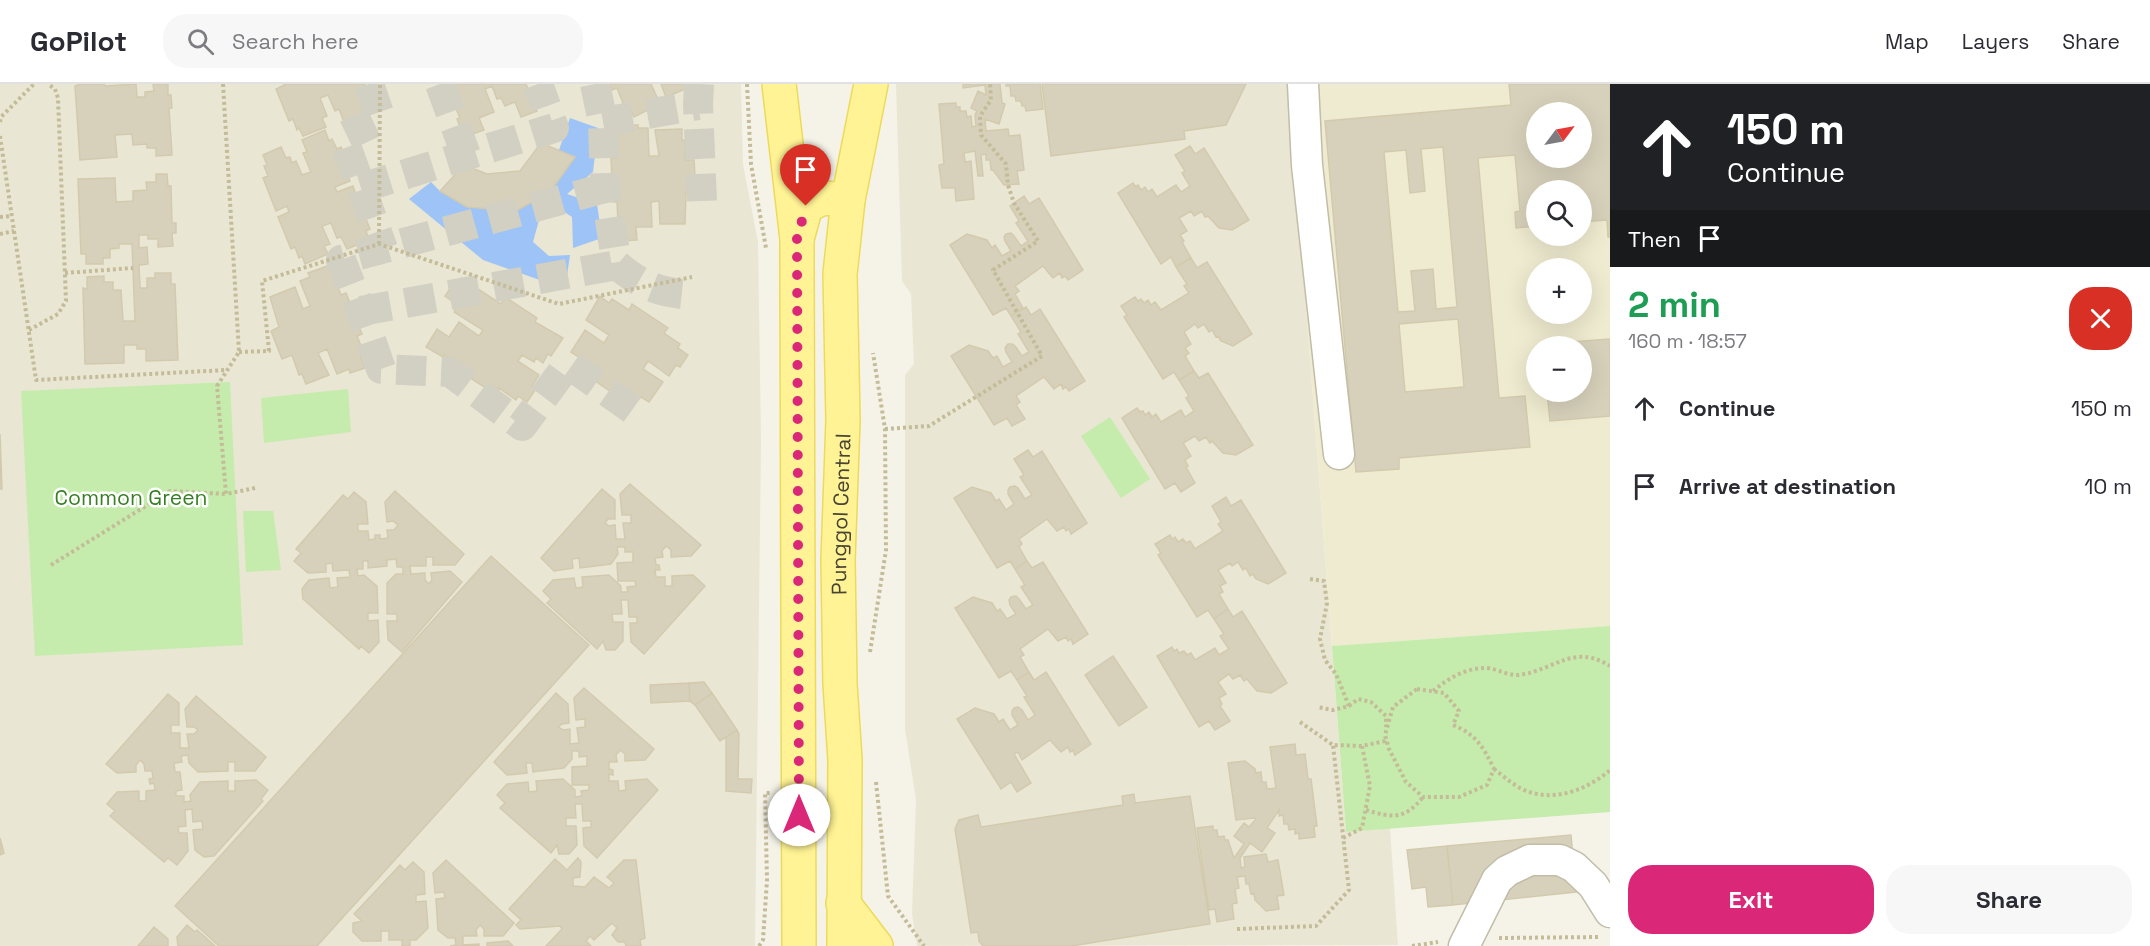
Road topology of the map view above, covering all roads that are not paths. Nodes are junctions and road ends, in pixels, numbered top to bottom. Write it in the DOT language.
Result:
graph roads {
  1 [pos="779,84"];
  2 [pos="871,84"];
  3 [pos="1303,84"];
  4 [pos="848,200"];
  5 [pos="797,239"];
  6 [pos="1339,454"];
  7 [pos="843,903"];
  8 [pos="1610,912"];
  9 [pos="1466,942"];
  10 [pos="799,946"];
  11 [pos="844,946"];
  12 [pos="876,946"];
  1 -- 5 [label="main road, Punggol Central"];
  2 -- 4 [label="main road, Punggol Central"];
  3 -- 6 [label="lane"];
  4 -- 5 [label="main road"];
  4 -- 7 [label="main road, Punggol Central"];
  5 -- 10 [label="main road, Punggol Central"];
  7 -- 11 [label="main road, Punggol Central"];
  7 -- 12 [label="main road"];
  8 -- 9 [label="lane"];
}
